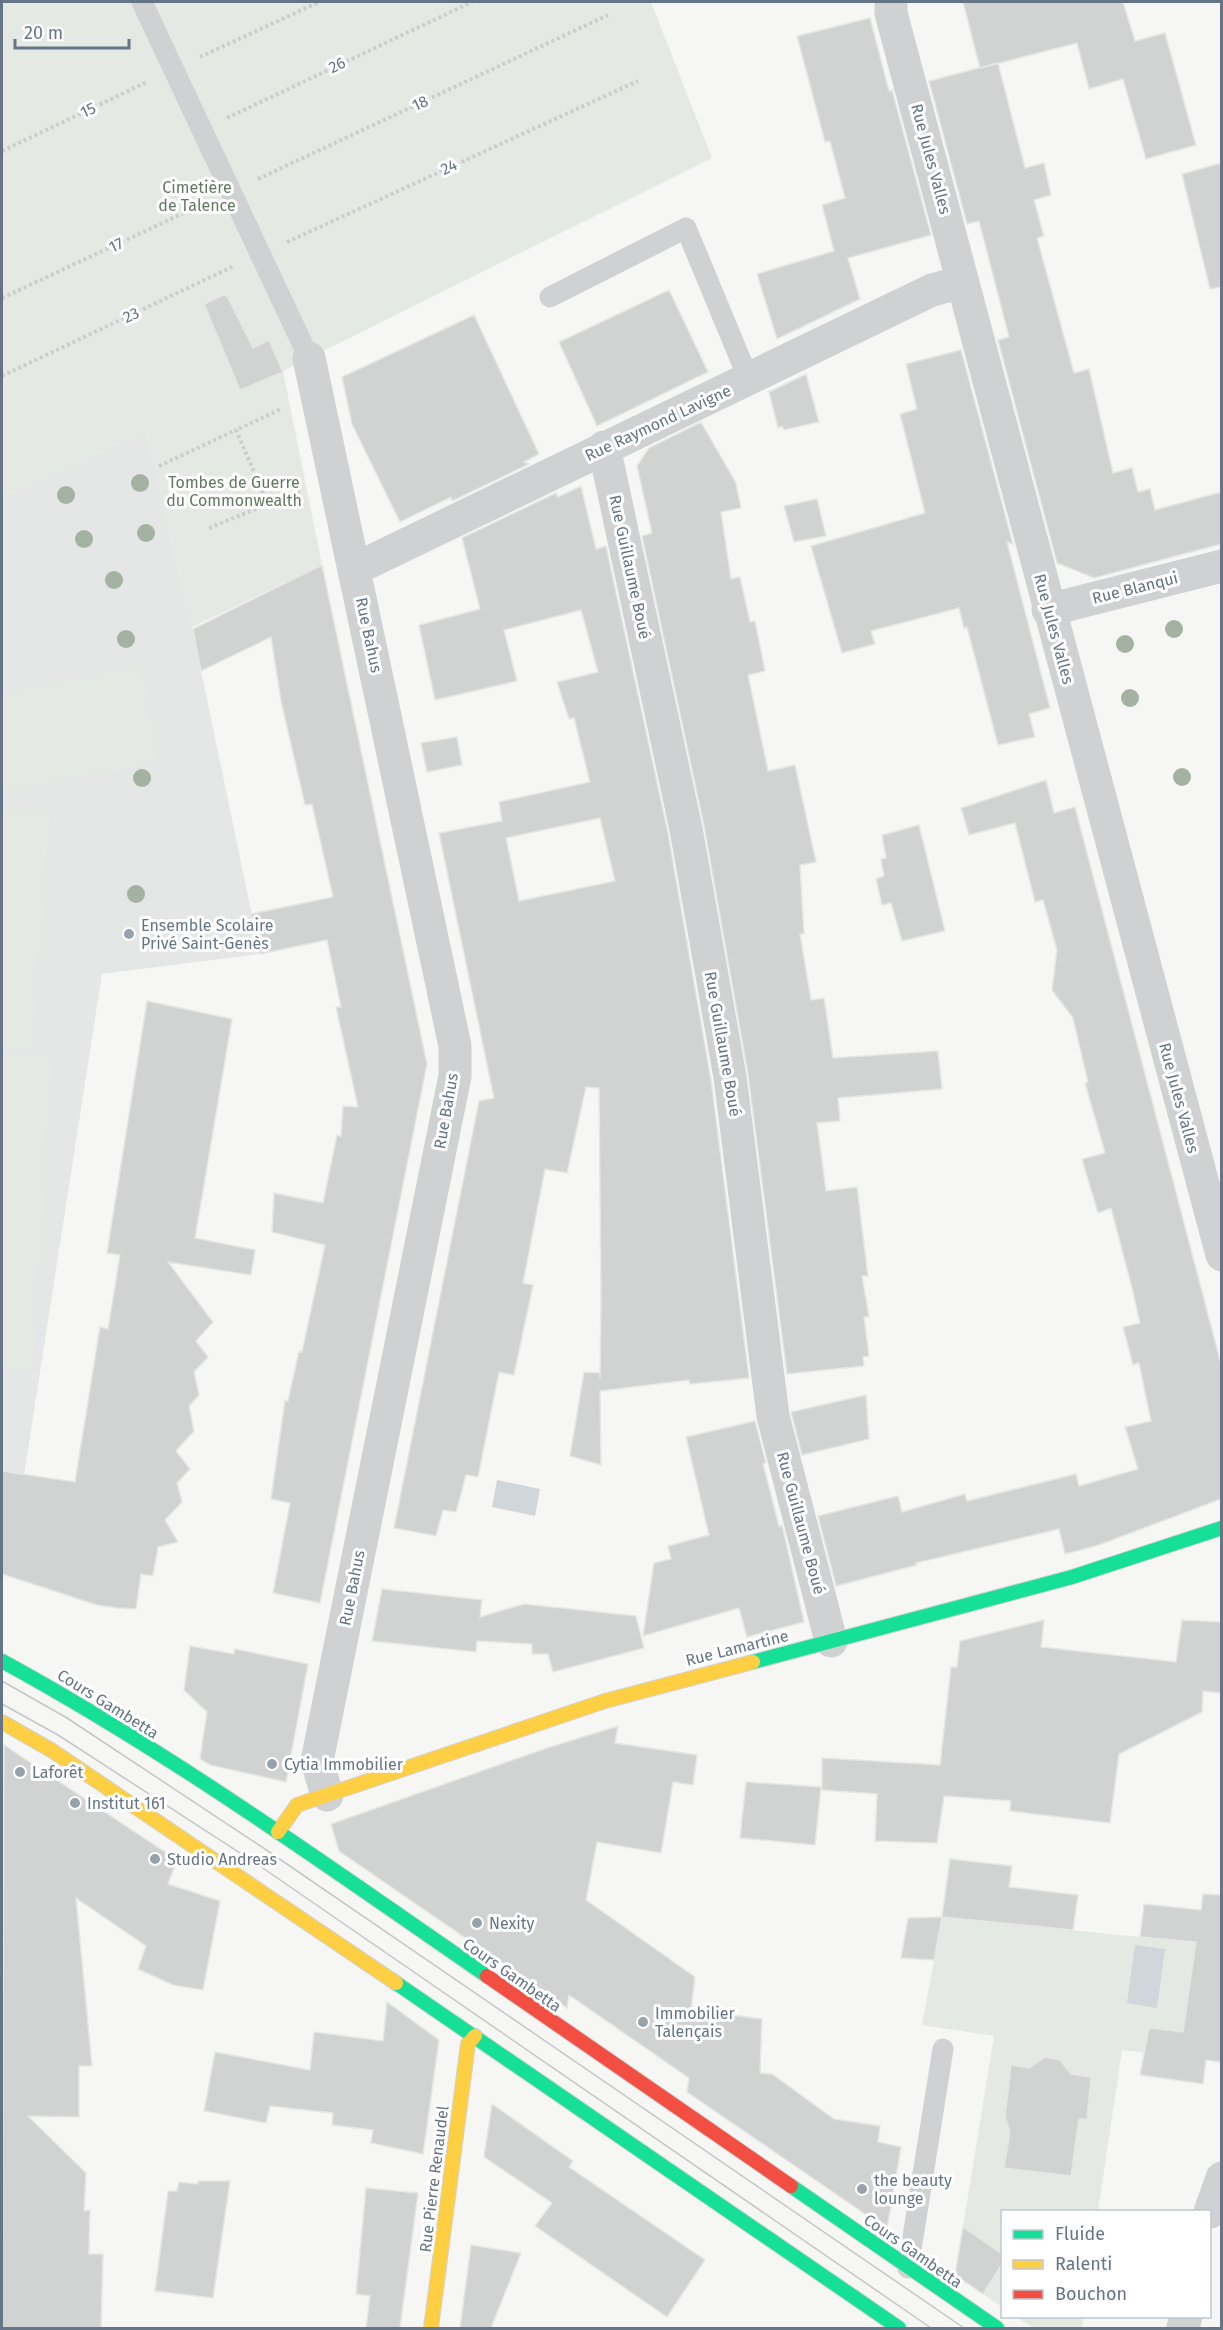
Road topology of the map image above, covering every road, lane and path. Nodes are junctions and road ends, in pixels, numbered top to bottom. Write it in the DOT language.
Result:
graph roads {
  1 [pos="142,2"];
  2 [pos="319,2"];
  3 [pos="472,2"];
  4 [pos="891,2"];
  5 [pos="608,15"];
  6 [pos="174,69"];
  7 [pos="638,81"];
  8 [pos="202,129"];
  9 [pos="2,151"];
  10 [pos="231,192"];
  11 [pos="260,254"];
  12 [pos="963,282"];
  13 [pos="550,297"];
  14 [pos="2,298"];
  15 [pos="309,358"];
  16 [pos="2,376"];
  17 [pos="748,380"];
  18 [pos="281,409"];
  19 [pos="236,430"];
  20 [pos="604,447"];
  21 [pos="159,466"];
  22 [pos="336,482"];
  23 [pos="268,504"];
  24 [pos="209,528"];
  25 [pos="1221,566"];
  26 [pos="355,568"];
  27 [pos="1048,610"];
  28 [pos="1221,1255"];
  29 [pos="1221,1528"];
  30 [pos="831,1641"];
  31 [pos="2,1661"];
  32 [pos="2,1722"];
  33 [pos="327,1794"];
  34 [pos="278,1832"];
  35 [pos="475,2036"];
  36 [pos="943,2049"];
  37 [pos="1221,2178"];
  38 [pos="1210,2210"];
  39 [pos="908,2268"];
  40 [pos="431,2328"];
  41 [pos="899,2328"];
  42 [pos="997,2328"];
  1 -- 6 [label="lane"];
  2 -- 6 [label="path, 15"];
  3 -- 8 [label="path, 26"];
  4 -- 12 [label="street, Rue Jules Valles"];
  5 -- 10 [label="path, 18"];
  6 -- 8 [label="lane"];
  6 -- 9 [label="path, 15"];
  7 -- 11 [label="path, 24"];
  8 -- 10 [label="lane"];
  10 -- 11 [label="lane"];
  10 -- 14 [label="path, 17"];
  11 -- 15 [label="lane"];
  11 -- 16 [label="path, 23"];
  12 -- 17 [label="street, Rue Raymond Lavigne"];
  12 -- 27 [label="street, Rue Jules Valles"];
  13 -- 17 [label="lane"];
  15 -- 22 [label="street, Rue Bahus"];
  17 -- 20 [label="street, Rue Raymond Lavigne"];
  18 -- 19 [label="path"];
  19 -- 21 [label="path"];
  19 -- 23 [label="path"];
  20 -- 26 [label="street, Rue Raymond Lavigne"];
  20 -- 30 [label="street, Rue Guillaume Boué"];
  22 -- 23 [label="path"];
  22 -- 26 [label="street, Rue Bahus"];
  23 -- 24 [label="path"];
  25 -- 27 [label="street, Rue Blanqui"];
  26 -- 33 [label="street, Rue Bahus"];
  27 -- 28 [label="street, Rue Jules Valles"];
  29 -- 30 [label="main road, Rue Lamartine"];
  30 -- 33 [label="main road, Rue Lamartine"];
  31 -- 34 [label="main road, Cours Gambetta"];
  32 -- 35 [label="main road"];
  33 -- 34 [label="main road, Rue Lamartine"];
  34 -- 39 [label="main road, Cours Gambetta"];
  35 -- 40 [label="main road, Rue Pierre Renaudel"];
  35 -- 41 [label="main road"];
  36 -- 39 [label="lane"];
  37 -- 38 [label="street"];
  39 -- 42 [label="main road, Cours Gambetta"];
}
